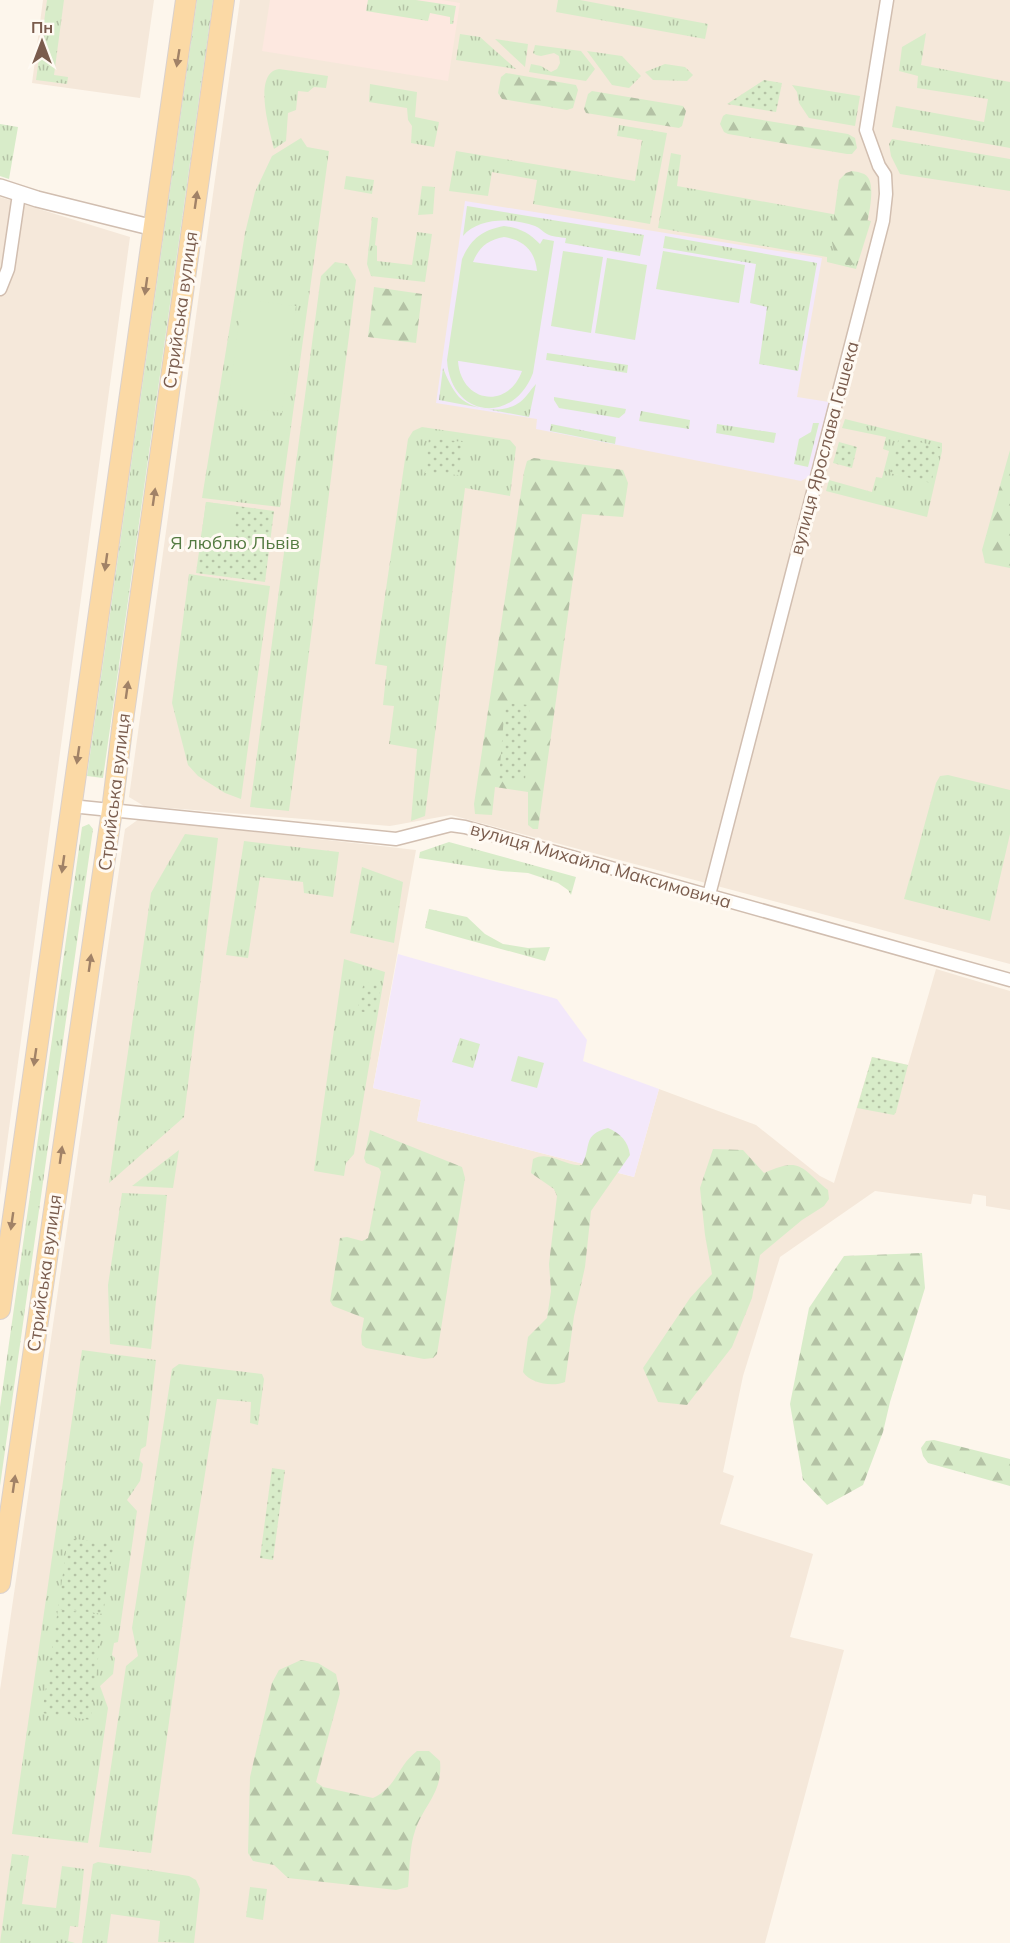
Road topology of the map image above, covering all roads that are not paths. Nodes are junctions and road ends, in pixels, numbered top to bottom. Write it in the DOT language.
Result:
graph roads {
  1 [pos="186,0"];
  2 [pos="224,0"];
  3 [pos="887,0"];
  4 [pos="0,187"];
  5 [pos="20,194"];
  6 [pos="153,228"];
  7 [pos="0,289"];
  8 [pos="71,806"];
  9 [pos="112,810"];
  10 [pos="709,895"];
  11 [pos="1010,980"];
  12 [pos="0,1309"];
  13 [pos="0,1583"];
  1 -- 6 [label="main road, Стрийська вулиця, one-way"];
  9 -- 2 [label="main road, Стрийська вулиця, one-way"];
  3 -- 10 [label="street, вулиця Ярослава Гашека"];
  4 -- 5 [label="street"];
  5 -- 6 [label="street"];
  5 -- 7 [label="street"];
  6 -- 8 [label="main road, Стрийська вулиця, one-way"];
  8 -- 9 [label="street, вулиця Михайла Максимовича"];
  8 -- 12 [label="main road, Стрийська вулиця, one-way"];
  9 -- 10 [label="street, вулиця Михайла Максимовича"];
  13 -- 9 [label="main road, Стрийська вулиця, one-way"];
  10 -- 11 [label="street, вулиця Михайла Максимовича"];
}
